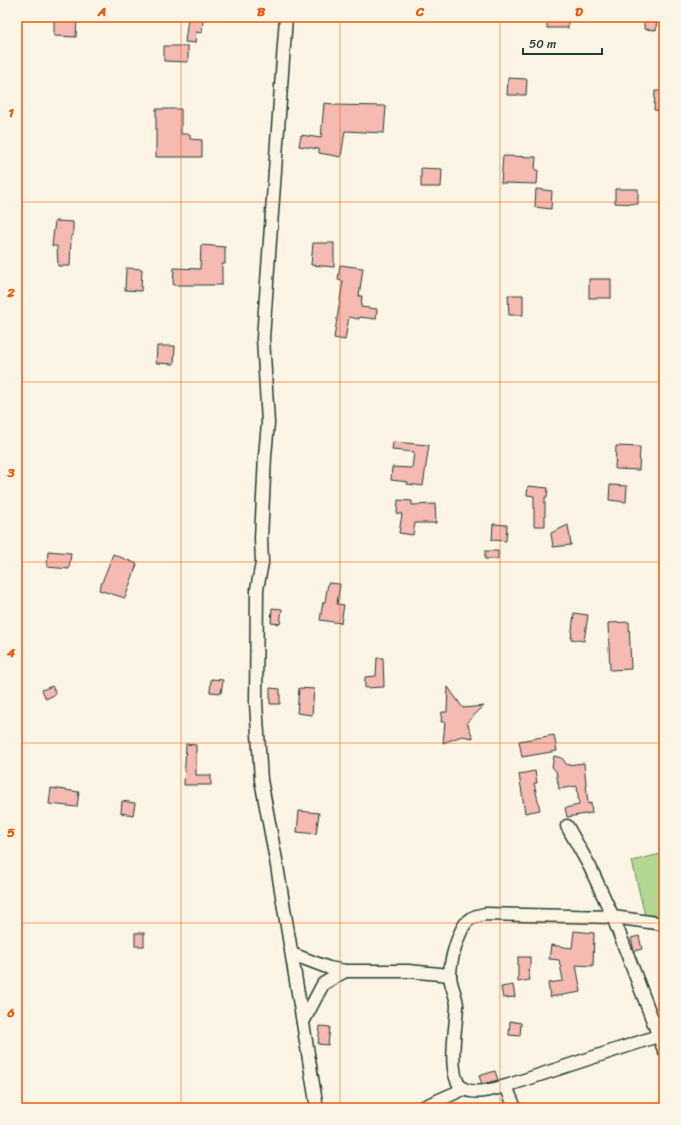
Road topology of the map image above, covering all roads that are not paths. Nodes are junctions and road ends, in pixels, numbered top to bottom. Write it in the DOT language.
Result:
graph roads {
  1 [pos="286,17"];
  2 [pos="567,826"];
  3 [pos="613,917"];
  4 [pos="664,924"];
  5 [pos="292,954"];
  6 [pos="345,971"];
  7 [pos="450,975"];
  8 [pos="304,1022"];
  9 [pos="661,1035"];
  10 [pos="664,1050"];
  11 [pos="506,1086"];
  12 [pos="464,1089"];
  13 [pos="317,1108"];
  14 [pos="421,1108"];
  15 [pos="515,1108"];
  1 -- 5 [label="street"];
  2 -- 3 [label="street"];
  3 -- 4 [label="street"];
  3 -- 7 [label="street"];
  3 -- 9 [label="street"];
  5 -- 6 [label="street"];
  5 -- 8 [label="street"];
  6 -- 7 [label="street"];
  6 -- 8 [label="street"];
  7 -- 12 [label="street"];
  8 -- 13 [label="street"];
  9 -- 10 [label="street"];
  9 -- 11 [label="street"];
  11 -- 12 [label="street"];
  11 -- 15 [label="street"];
  12 -- 14 [label="street"];
}
